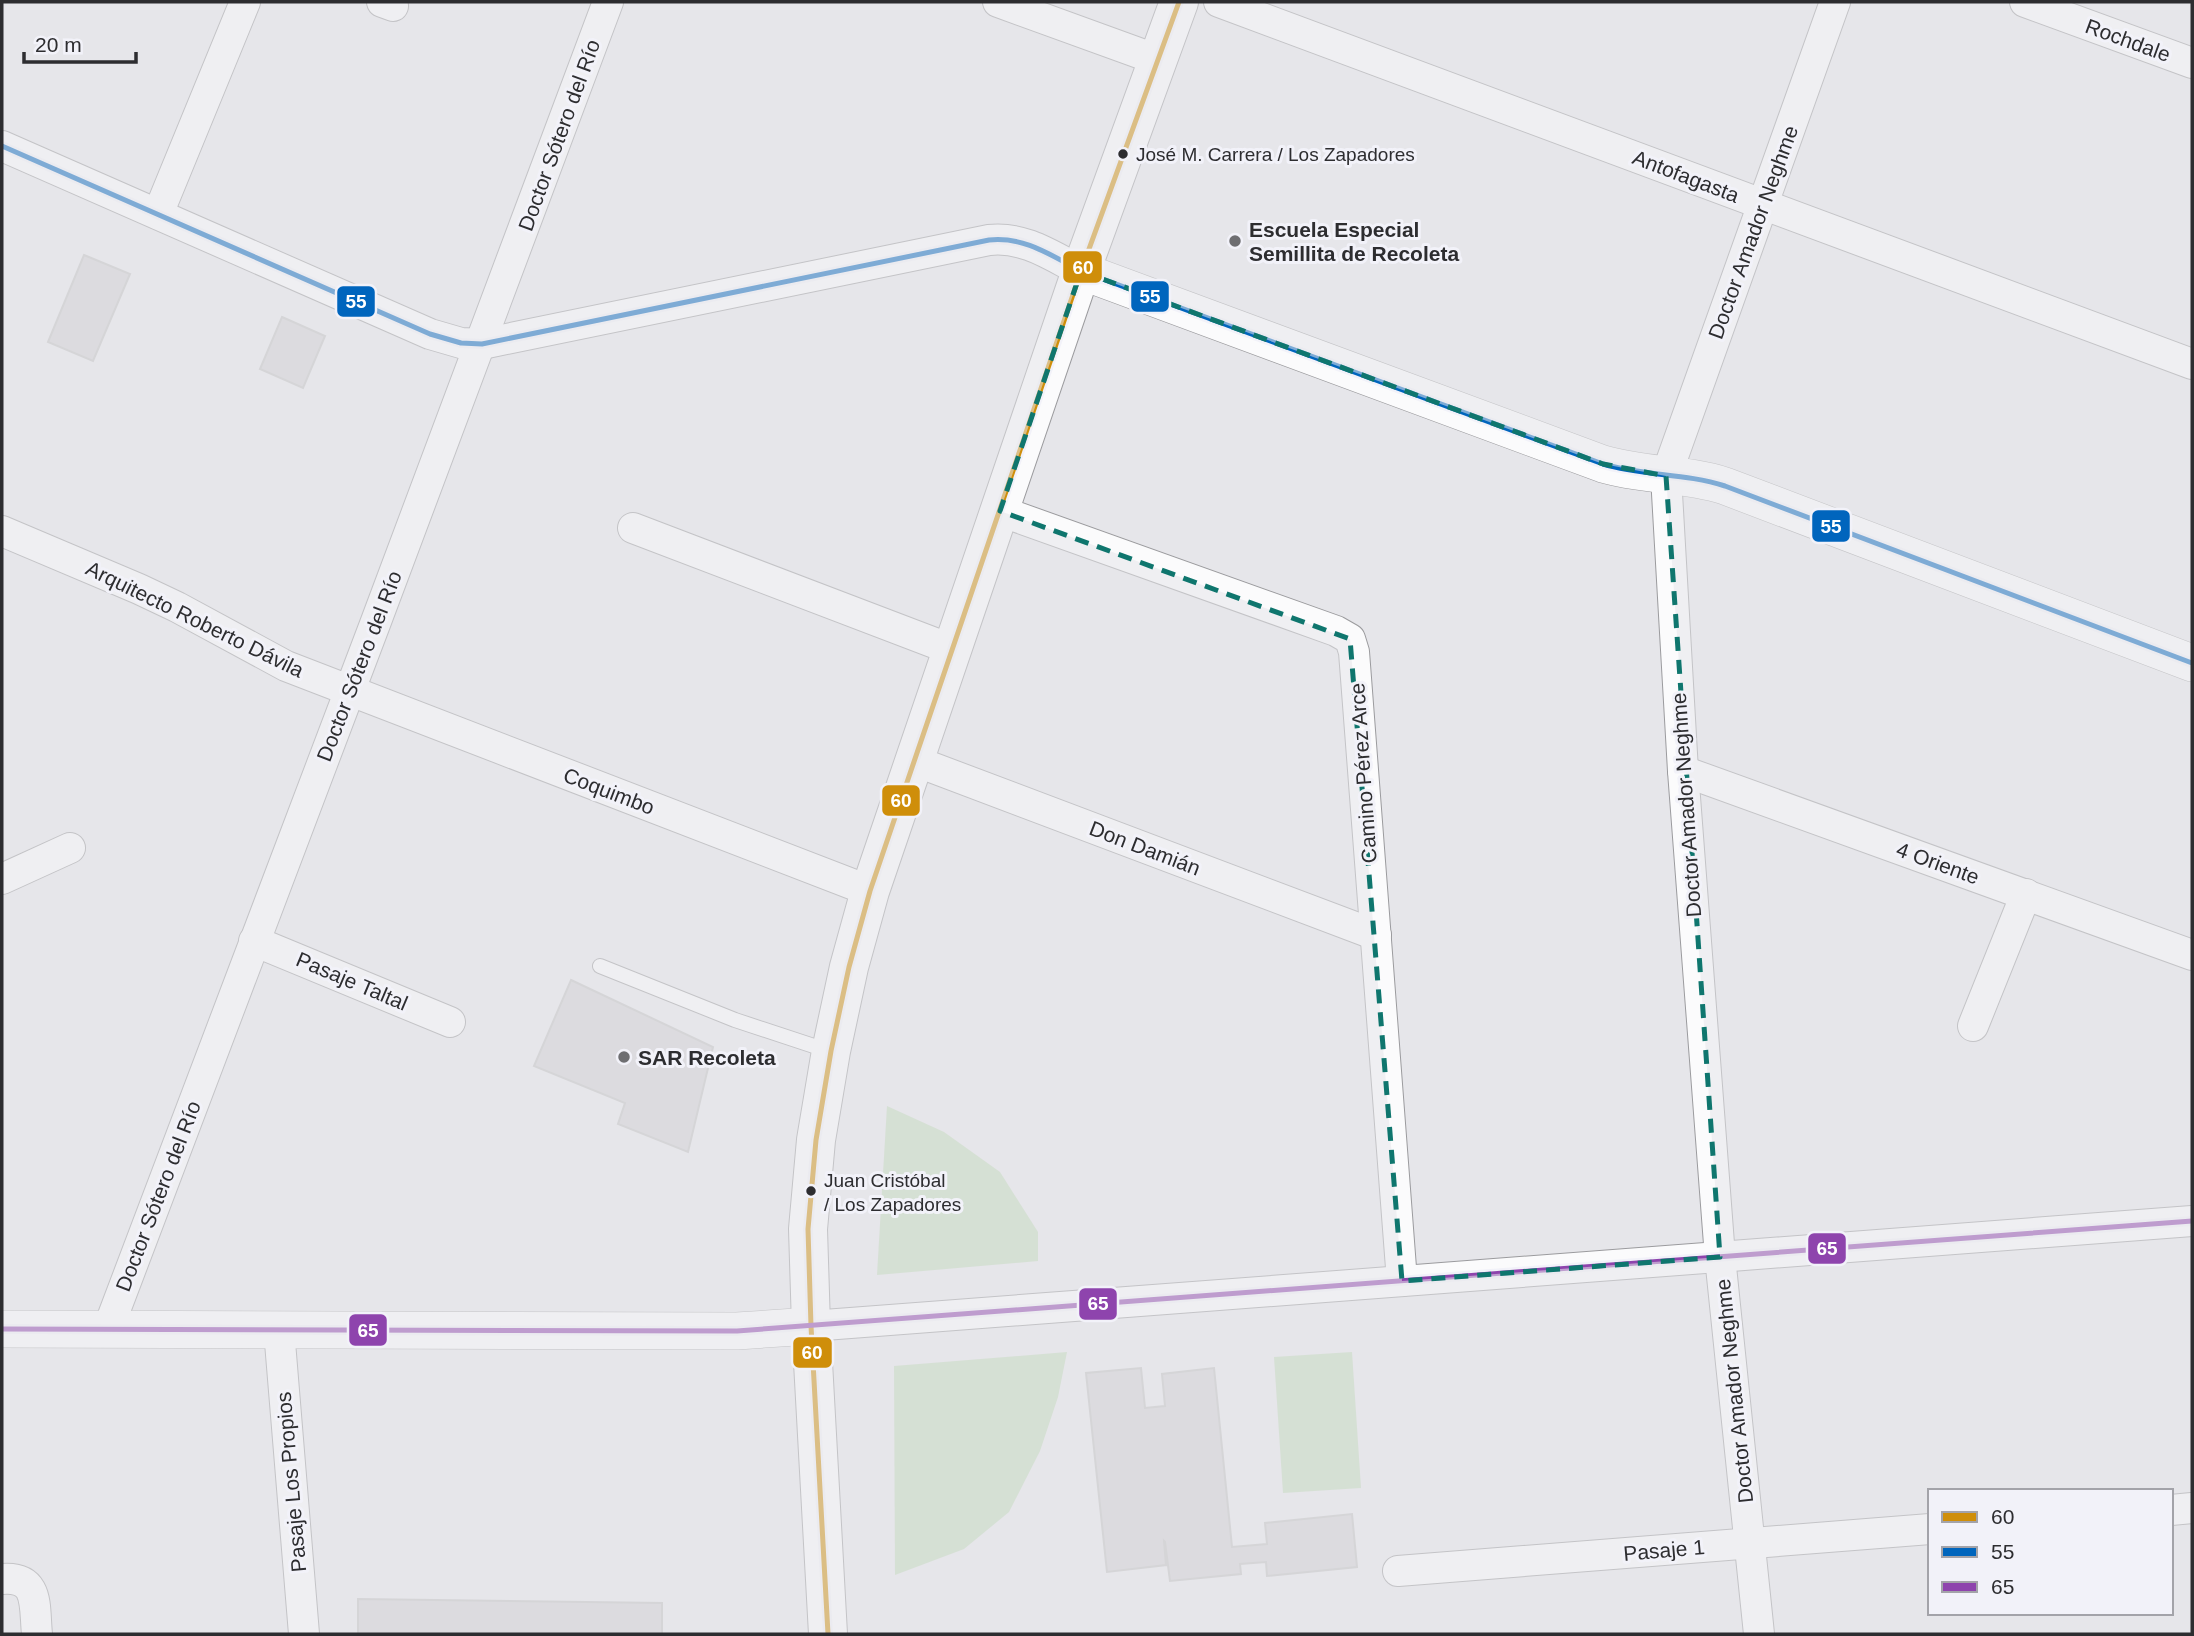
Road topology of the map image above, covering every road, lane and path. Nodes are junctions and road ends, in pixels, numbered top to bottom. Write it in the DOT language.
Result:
graph roads {
  1 [pos="245,2"];
  2 [pos="608,2"];
  3 [pos="998,2"];
  4 [pos="1179,2"];
  5 [pos="1219,2"];
  6 [pos="1835,2"];
  7 [pos="2025,2"];
  8 [pos="1158,60"];
  9 [pos="2192,63"];
  10 [pos="2,146"];
  11 [pos="1763,205"];
  12 [pos="158,214"];
  13 [pos="1081,271"];
  14 [pos="482,344"];
  15 [pos="2192,364"];
  16 [pos="1667,476"];
  17 [pos="1000,511"];
  18 [pos="632,528"];
  19 [pos="2,531"];
  20 [pos="953,650"];
  21 [pos="2192,663"];
  22 [pos="349,690"];
  23 [pos="915,761"];
  24 [pos="1683,771"];
  25 [pos="70,848"];
  26 [pos="2,879"];
  27 [pos="870,891"];
  28 [pos="2026,894"];
  29 [pos="1376,935"];
  30 [pos="254,941"];
  31 [pos="2192,954"];
  32 [pos="600,966"];
  33 [pos="450,1022"];
  34 [pos="1973,1026"];
  35 [pos="831,1051"];
  36 [pos="2192,1221"];
  37 [pos="1720,1257"];
  38 [pos="1402,1281"];
  39 [pos="810,1326"];
  40 [pos="2,1329"];
  41 [pos="108,1329"];
  42 [pos="279,1330"];
  43 [pos="2192,1508"];
  44 [pos="2173,1510"];
  45 [pos="1928,1529"];
  46 [pos="1750,1544"];
  47 [pos="1398,1572"];
  48 [pos="15,1582"];
  49 [pos="37,1634"];
  50 [pos="303,1634"];
  51 [pos="828,1634"];
  52 [pos="1759,1634"];
  1 -- 12 [label="street"];
  2 -- 14 [label="street, Doctor Sótero del Río"];
  3 -- 8 [label="street"];
  4 -- 8 [label="main road"];
  5 -- 11 [label="street, Antofagasta"];
  6 -- 11 [label="street, Doctor Amador Neghme"];
  7 -- 9 [label="street, Rochdale"];
  8 -- 13 [label="main road"];
  10 -- 12 [label="street"];
  11 -- 15 [label="street, Antofagasta"];
  11 -- 16 [label="street, Doctor Amador Neghme"];
  12 -- 14 [label="street"];
  13 -- 14 [label="street"];
  13 -- 16 [label="street"];
  13 -- 17 [label="main road"];
  14 -- 22 [label="street, Doctor Sótero del Río"];
  16 -- 21 [label="street"];
  16 -- 24 [label="street, Doctor Amador Neghme"];
  17 -- 20 [label="main road"];
  17 -- 29 [label="street, Camino Pérez Arce"];
  18 -- 20 [label="street"];
  19 -- 22 [label="street, Arquitecto Roberto Dávila"];
  20 -- 23 [label="main road"];
  22 -- 27 [label="street, Coquimbo"];
  22 -- 30 [label="street, Doctor Sótero del Río"];
  23 -- 27 [label="main road"];
  23 -- 29 [label="street, Don Damián"];
  24 -- 28 [label="street, 4 Oriente"];
  24 -- 37 [label="street, Doctor Amador Neghme"];
  25 -- 26 [label="street"];
  27 -- 35 [label="main road"];
  28 -- 31 [label="street, 4 Oriente"];
  28 -- 34 [label="street"];
  29 -- 38 [label="street, Camino Pérez Arce"];
  30 -- 33 [label="street, Pasaje Taltal"];
  30 -- 41 [label="street, Doctor Sótero del Río"];
  32 -- 35 [label="lane"];
  35 -- 39 [label="main road"];
  36 -- 37 [label="street"];
  37 -- 38 [label="street"];
  37 -- 46 [label="street, Doctor Amador Neghme"];
  38 -- 39 [label="street"];
  39 -- 42 [label="street"];
  39 -- 51 [label="main road"];
  40 -- 41 [label="street"];
  41 -- 42 [label="street"];
  42 -- 50 [label="street, Pasaje Los Propios"];
  43 -- 44 [label="street"];
  45 -- 46 [label="street, Pasaje 1"];
  46 -- 47 [label="street, Pasaje 1"];
  46 -- 52 [label="street, Doctor Amador Neghme"];
  48 -- 49 [label="street"];
}
